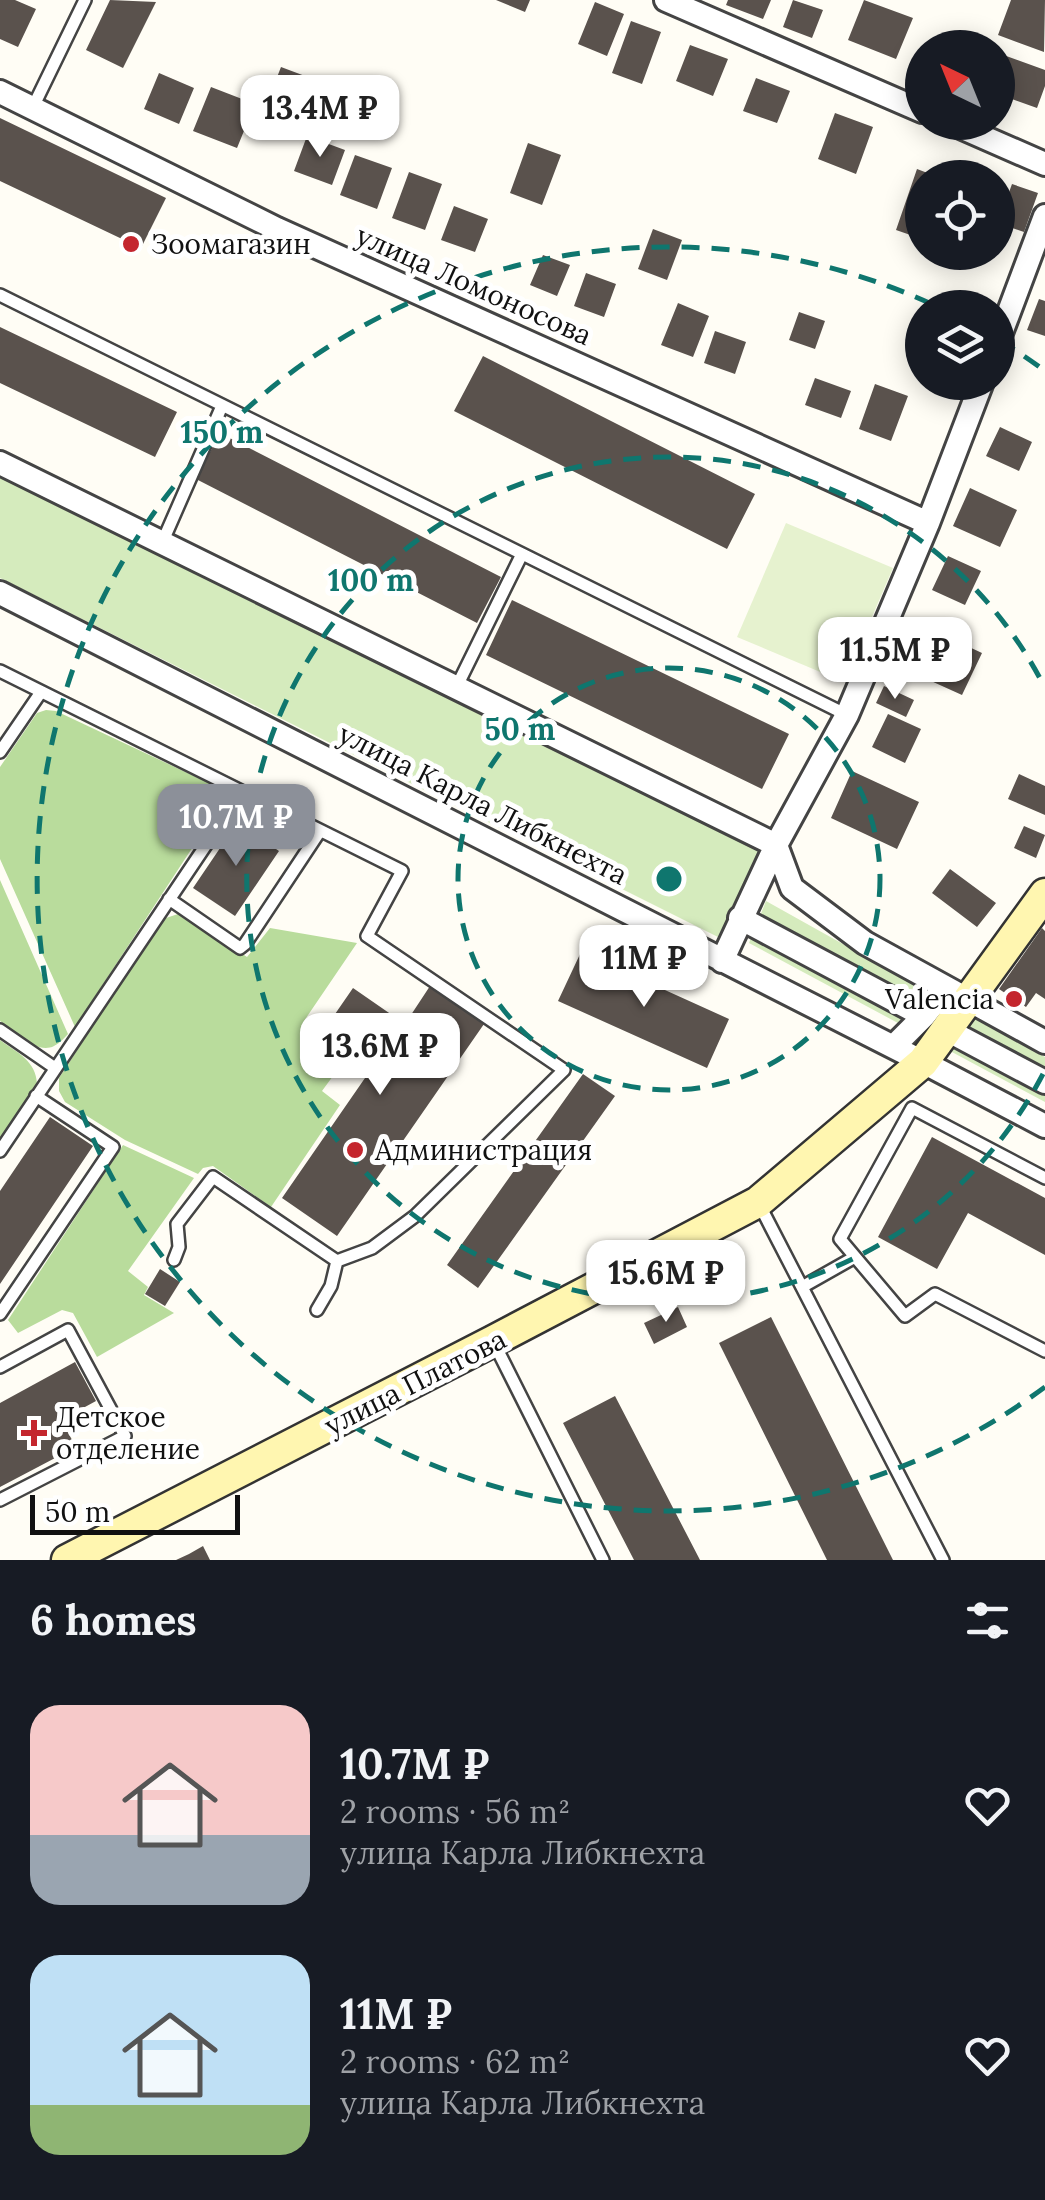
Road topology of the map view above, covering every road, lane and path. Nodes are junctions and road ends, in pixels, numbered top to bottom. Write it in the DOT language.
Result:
graph roads {
  1 [pos="84,0"];
  2 [pos="666,0"];
  3 [pos="0,92"];
  4 [pos="905,104"];
  5 [pos="33,107"];
  6 [pos="990,140"];
  7 [pos="1045,164"];
  8 [pos="1045,216"];
  9 [pos="0,295"];
  10 [pos="1015,296"];
  11 [pos="975,400"];
  12 [pos="222,406"];
  13 [pos="0,463"];
  14 [pos="928,524"];
  15 [pos="162,543"];
  16 [pos="522,554"];
  17 [pos="0,593"];
  18 [pos="0,671"];
  19 [pos="456,688"];
  20 [pos="41,692"];
  21 [pos="847,715"];
  22 [pos="0,752"];
  23 [pos="241,793"];
  24 [pos="320,832"];
  25 [pos="776,845"];
  26 [pos="1045,894"];
  27 [pos="169,899"];
  28 [pos="740,918"];
  29 [pos="722,961"];
  30 [pos="958,994"];
  31 [pos="935,1023"];
  32 [pos="0,1030"];
  33 [pos="1045,1042"];
  34 [pos="894,1046"];
  35 [pos="924,1062"];
  36 [pos="55,1068"];
  37 [pos="1045,1082"];
  38 [pos="36,1096"];
  39 [pos="1045,1126"];
  40 [pos="0,1151"];
  41 [pos="1045,1178"];
  42 [pos="758,1202"];
  43 [pos="856,1257"];
  44 [pos="174,1260"];
  45 [pos="337,1261"];
  46 [pos="802,1287"];
  47 [pos="317,1310"];
  48 [pos="0,1314"];
  49 [pos="494,1342"];
  50 [pos="1045,1351"];
  51 [pos="0,1367"];
  52 [pos="0,1500"];
  53 [pos="67,1560"];
  54 [pos="603,1560"];
  55 [pos="943,1560"];
  1 -- 5 [label="lane"];
  2 -- 4 [label="street"];
  3 -- 5 [label="street, улица Ломоносова"];
  5 -- 14 [label="street, улица Ломоносова"];
  6 -- 7 [label="street"];
  8 -- 10 [label="street"];
  9 -- 12 [label="lane"];
  11 -- 14 [label="street"];
  12 -- 15 [label="lane"];
  12 -- 16 [label="lane"];
  13 -- 15 [label="street"];
  14 -- 21 [label="street"];
  15 -- 19 [label="street"];
  16 -- 19 [label="lane"];
  16 -- 21 [label="lane"];
  17 -- 29 [label="street, улица Карла Либкнехта"];
  18 -- 20 [label="lane"];
  19 -- 25 [label="street"];
  20 -- 22 [label="lane"];
  20 -- 23 [label="lane"];
  21 -- 25 [label="street"];
  23 -- 24 [label="lane"];
  23 -- 27 [label="lane"];
  24 -- 27 [label="lane"];
  24 -- 45 [label="lane"];
  25 -- 28 [label="street"];
  25 -- 30 [label="street"];
  26 -- 30 [label="street, улица Платова"];
  27 -- 36 [label="lane"];
  28 -- 29 [label="street"];
  28 -- 31 [label="street"];
  29 -- 34 [label="street, улица Карла Либкнехта"];
  30 -- 31 [label="street, улица Платова"];
  30 -- 33 [label="street"];
  31 -- 34 [label="street, улица Платова"];
  31 -- 35 [label="street, улица Платова"];
  31 -- 37 [label="street"];
  32 -- 36 [label="lane"];
  34 -- 35 [label="street, улица Карла Либкнехта"];
  35 -- 39 [label="street, улица Карла Либкнехта"];
  35 -- 42 [label="street, улица Платова"];
  36 -- 38 [label="lane"];
  38 -- 40 [label="lane"];
  38 -- 48 [label="lane"];
  41 -- 43 [label="lane"];
  42 -- 46 [label="lane"];
  42 -- 49 [label="street, улица Платова"];
  43 -- 46 [label="lane"];
  43 -- 50 [label="lane"];
  44 -- 45 [label="lane"];
  45 -- 47 [label="lane"];
  46 -- 55 [label="lane"];
  49 -- 53 [label="street, улица Платова"];
  49 -- 54 [label="lane"];
  51 -- 52 [label="lane"];
}
